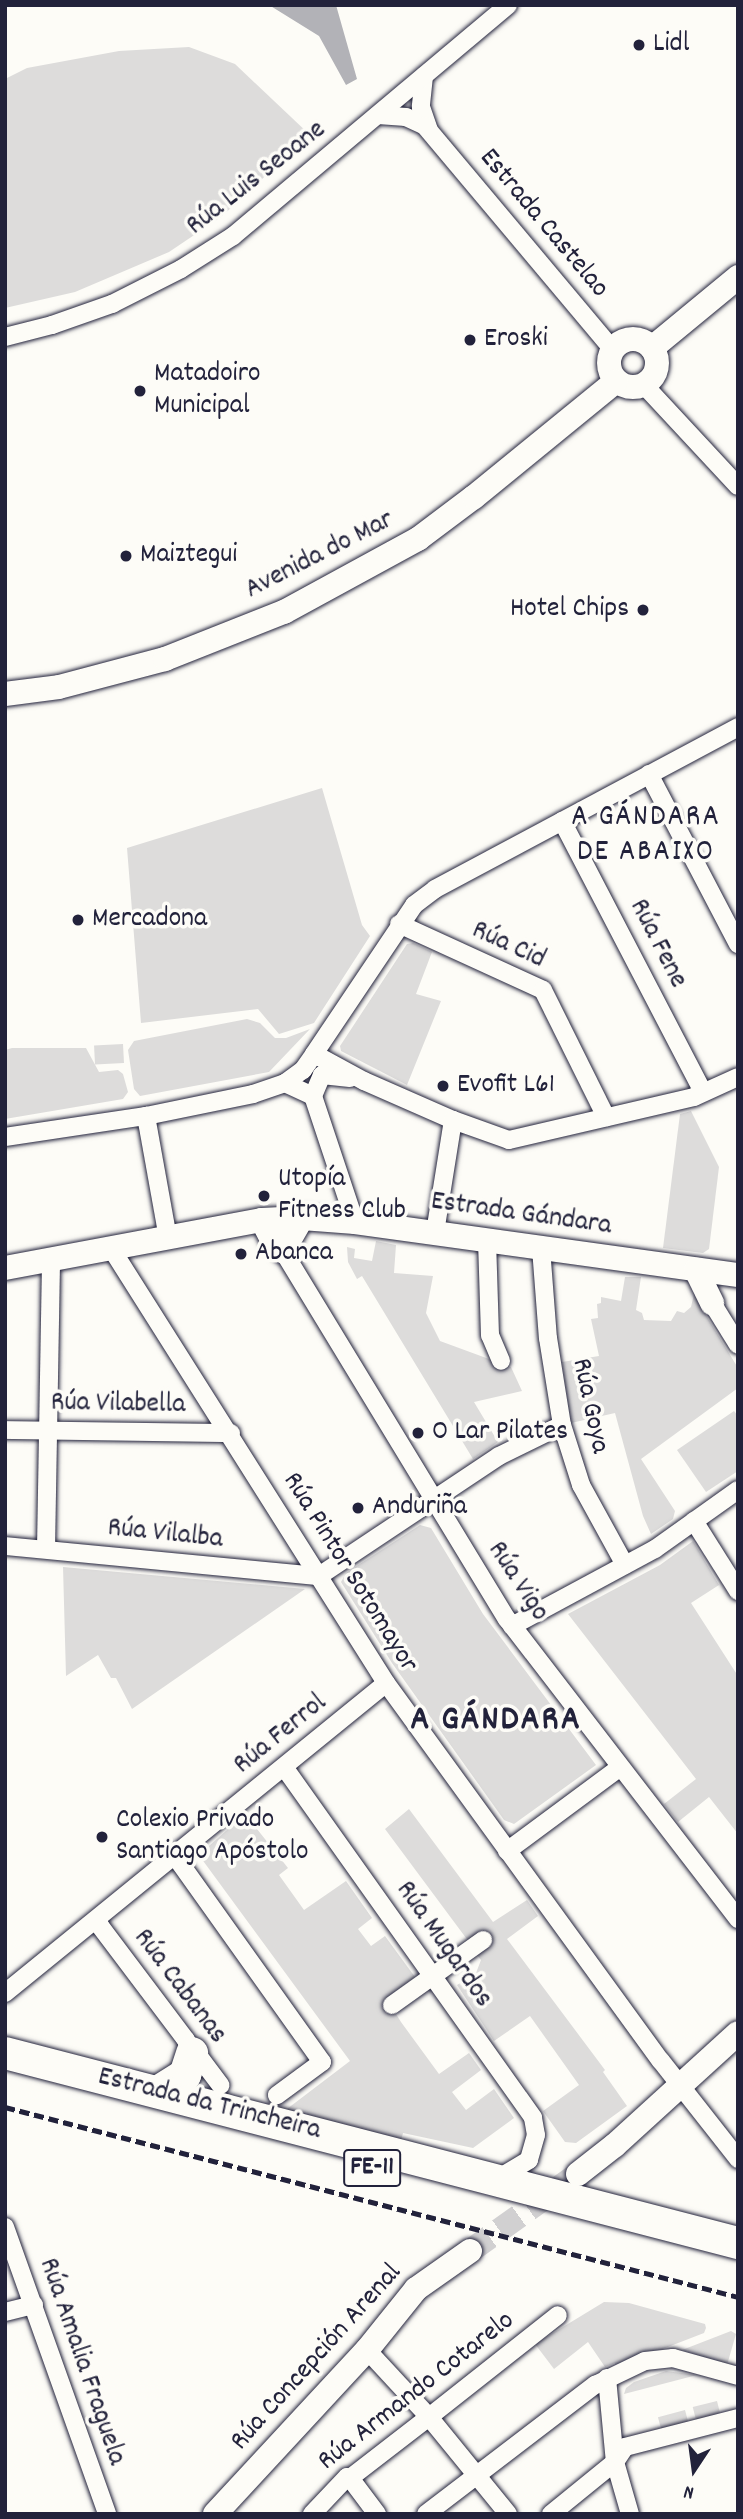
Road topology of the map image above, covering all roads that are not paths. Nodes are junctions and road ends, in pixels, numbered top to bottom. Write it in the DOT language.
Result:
graph roads {
  1 [pos="508,5"];
  2 [pos="424,76"];
  3 [pos="378,115"];
  4 [pos="431,132"];
  5 [pos="738,277"];
  6 [pos="5,337"];
  7 [pos="652,348"];
  8 [pos="613,350"];
  9 [pos="616,381"];
  10 [pos="644,385"];
  11 [pos="738,486"];
  12 [pos="5,694"];
  13 [pos="738,727"];
  14 [pos="649,774"];
  15 [pos="562,821"];
  16 [pos="399,924"];
  17 [pos="738,944"];
  18 [pos="314,1054"];
  19 [pos="738,1077"];
  20 [pos="364,1081"];
  21 [pos="285,1083"];
  22 [pos="699,1094"];
  23 [pos="313,1096"];
  24 [pos="146,1116"];
  25 [pos="606,1117"];
  26 [pos="453,1120"];
  27 [pos="5,1137"];
  28 [pos="302,1218"];
  29 [pos="262,1220"];
  30 [pos="355,1222"];
  31 [pos="435,1233"];
  32 [pos="168,1238"];
  33 [pos="487,1240"];
  34 [pos="111,1248"];
  35 [pos="541,1248"];
  36 [pos="283,1251"];
  37 [pos="51,1260"];
  38 [pos="5,1268"];
  39 [pos="696,1269"];
  40 [pos="736,1275"];
  41 [pos="712,1303"];
  42 [pos="738,1345"];
  43 [pos="501,1361"];
  44 [pos="562,1425"];
  45 [pos="5,1430"];
  46 [pos="48,1431"];
  47 [pos="231,1433"];
  48 [pos="738,1490"];
  49 [pos="435,1501"];
  50 [pos="694,1521"];
  51 [pos="5,1546"];
  52 [pos="46,1549"];
  53 [pos="625,1565"];
  54 [pos="319,1576"];
  55 [pos="738,1591"];
  56 [pos="512,1626"];
  57 [pos="386,1683"];
  58 [pos="284,1767"];
  59 [pos="619,1768"];
  60 [pos="507,1851"];
  61 [pos="175,1856"];
  62 [pos="98,1919"];
  63 [pos="738,1919"];
  64 [pos="483,1940"];
  65 [pos="432,1975"];
  66 [pos="10,1990"];
  67 [pos="392,2005"];
  68 [pos="738,2033"];
  69 [pos="5,2036"];
  70 [pos="5,2053"];
  71 [pos="192,2053"];
  72 [pos="45,2063"];
  73 [pos="5,2075"];
  74 [pos="220,2085"];
  75 [pos="680,2085"];
  76 [pos="159,2091"];
  77 [pos="277,2095"];
  78 [pos="738,2159"];
  79 [pos="578,2174"];
  80 [pos="497,2179"];
  81 [pos="5,2227"];
  82 [pos="738,2242"];
  83 [pos="470,2250"];
  84 [pos="738,2262"];
  85 [pos="34,2305"];
  86 [pos="5,2312"];
  87 [pos="558,2315"];
  88 [pos="367,2350"];
  89 [pos="738,2376"];
  90 [pos="607,2378"];
  91 [pos="429,2417"];
  92 [pos="738,2418"];
  93 [pos="615,2462"];
  94 [pos="476,2475"];
  95 [pos="350,2478"];
  96 [pos="107,2514"];
  97 [pos="215,2514"];
  98 [pos="312,2514"];
  99 [pos="377,2514"];
  100 [pos="426,2514"];
  101 [pos="508,2514"];
  102 [pos="551,2514"];
  103 [pos="630,2514"];
  1 -- 2 [label="street, Rúa Luis Seoane"];
  2 -- 3 [label="street, Rúa Luis Seoane"];
  2 -- 4 [label="street, Estrada Castelao"];
  3 -- 4 [label="street, Estrada Castelao"];
  3 -- 6 [label="street, Rúa Luis Seoane"];
  4 -- 8 [label="street, Estrada Castelao"];
  5 -- 7 [label="street"];
  7 -- 8 [label="street"];
  7 -- 10 [label="street"];
  8 -- 9 [label="street"];
  9 -- 10 [label="street"];
  9 -- 12 [label="street, Avenida do Mar"];
  10 -- 11 [label="street"];
  13 -- 14 [label="street"];
  14 -- 15 [label="street"];
  14 -- 17 [label="street"];
  15 -- 16 [label="street"];
  15 -- 22 [label="street, Rúa Fene"];
  16 -- 18 [label="street"];
  16 -- 25 [label="street, Rúa Cid"];
  18 -- 20 [label="street"];
  18 -- 21 [label="street"];
  19 -- 22 [label="street"];
  20 -- 23 [label="street"];
  20 -- 26 [label="street"];
  21 -- 23 [label="street"];
  21 -- 24 [label="street"];
  22 -- 25 [label="street"];
  23 -- 30 [label="street"];
  24 -- 27 [label="street"];
  24 -- 32 [label="street"];
  25 -- 26 [label="street"];
  26 -- 31 [label="street"];
  28 -- 29 [label="street, Estrada Gándara"];
  28 -- 30 [label="street, Estrada Gándara"];
  28 -- 36 [label="street"];
  29 -- 32 [label="street, Estrada Gándara"];
  29 -- 36 [label="street"];
  30 -- 31 [label="street, Estrada Gándara"];
  31 -- 33 [label="street, Estrada Gándara"];
  32 -- 34 [label="street, Estrada Gándara"];
  33 -- 35 [label="street, Estrada Gándara"];
  33 -- 43 [label="street"];
  34 -- 37 [label="street, Estrada Gándara"];
  34 -- 47 [label="street, Rúa Pintor Sotomayor"];
  35 -- 39 [label="street, Estrada Gándara"];
  35 -- 44 [label="street, Rúa Goya"];
  36 -- 49 [label="street, Rúa Vigo"];
  37 -- 38 [label="street, Estrada Gándara"];
  37 -- 46 [label="street"];
  39 -- 40 [label="street, Estrada Gándara"];
  39 -- 41 [label="street"];
  40 -- 41 [label="street"];
  41 -- 42 [label="street"];
  44 -- 49 [label="street"];
  44 -- 53 [label="street, Rúa Goya"];
  45 -- 46 [label="street, Rúa Vilabella"];
  46 -- 47 [label="street, Rúa Vilabella"];
  46 -- 52 [label="street"];
  47 -- 54 [label="street, Rúa Pintor Sotomayor"];
  48 -- 50 [label="street"];
  49 -- 54 [label="street"];
  49 -- 56 [label="street, Rúa Vigo"];
  50 -- 53 [label="street"];
  50 -- 55 [label="street"];
  51 -- 52 [label="street, Rúa Vilalba"];
  52 -- 54 [label="street, Rúa Vilalba"];
  53 -- 56 [label="street"];
  54 -- 57 [label="street, Rúa Pintor Sotomayor"];
  56 -- 59 [label="street, Rúa Vigo"];
  57 -- 58 [label="street, Rúa Ferrol"];
  57 -- 60 [label="street, Rúa Pintor Sotomayor"];
  58 -- 61 [label="street, Rúa Ferrol"];
  58 -- 65 [label="street, Rúa Mugardos"];
  59 -- 60 [label="street"];
  59 -- 63 [label="street, Rúa Vigo"];
  60 -- 75 [label="street, Rúa Pintor Sotomayor"];
  61 -- 62 [label="street, Rúa Ferrol"];
  61 -- 77 [label="street"];
  62 -- 66 [label="street, Rúa Ferrol"];
  62 -- 71 [label="street, Rúa Cabanas"];
  64 -- 65 [label="street"];
  65 -- 67 [label="street"];
  65 -- 80 [label="street, Rúa Mugardos"];
  68 -- 75 [label="street"];
  69 -- 72 [label="street"];
  70 -- 72 [label="highway, Estrada da Trincheira / FE-11"];
  71 -- 74 [label="street, Rúa Cabanas"];
  71 -- 76 [label="highway"];
  72 -- 76 [label="highway, Estrada da Trincheira / FE-11"];
  73 -- 84 [label="highway, Estrada da Trincheira / FE-11"];
  75 -- 78 [label="street, Rúa Pintor Sotomayor"];
  75 -- 79 [label="street"];
  76 -- 80 [label="highway, Estrada da Trincheira / FE-11"];
  80 -- 82 [label="highway, Estrada da Trincheira / FE-11"];
  81 -- 85 [label="street, Rúa Amalia Fraguela"];
  83 -- 88 [label="street, Rúa Concepción Arenal"];
  85 -- 86 [label="street"];
  85 -- 96 [label="street, Rúa Amalia Fraguela"];
  87 -- 91 [label="street, Rúa Armando Cotarelo"];
  88 -- 91 [label="street"];
  88 -- 97 [label="street, Rúa Concepción Arenal"];
  89 -- 90 [label="street"];
  90 -- 93 [label="street"];
  90 -- 94 [label="street"];
  91 -- 94 [label="street"];
  91 -- 95 [label="street, Rúa Armando Cotarelo"];
  92 -- 93 [label="street"];
  93 -- 102 [label="street"];
  93 -- 103 [label="street"];
  94 -- 100 [label="street"];
  94 -- 101 [label="street"];
  95 -- 98 [label="street, Rúa Armando Cotarelo"];
  95 -- 99 [label="street"];
}
